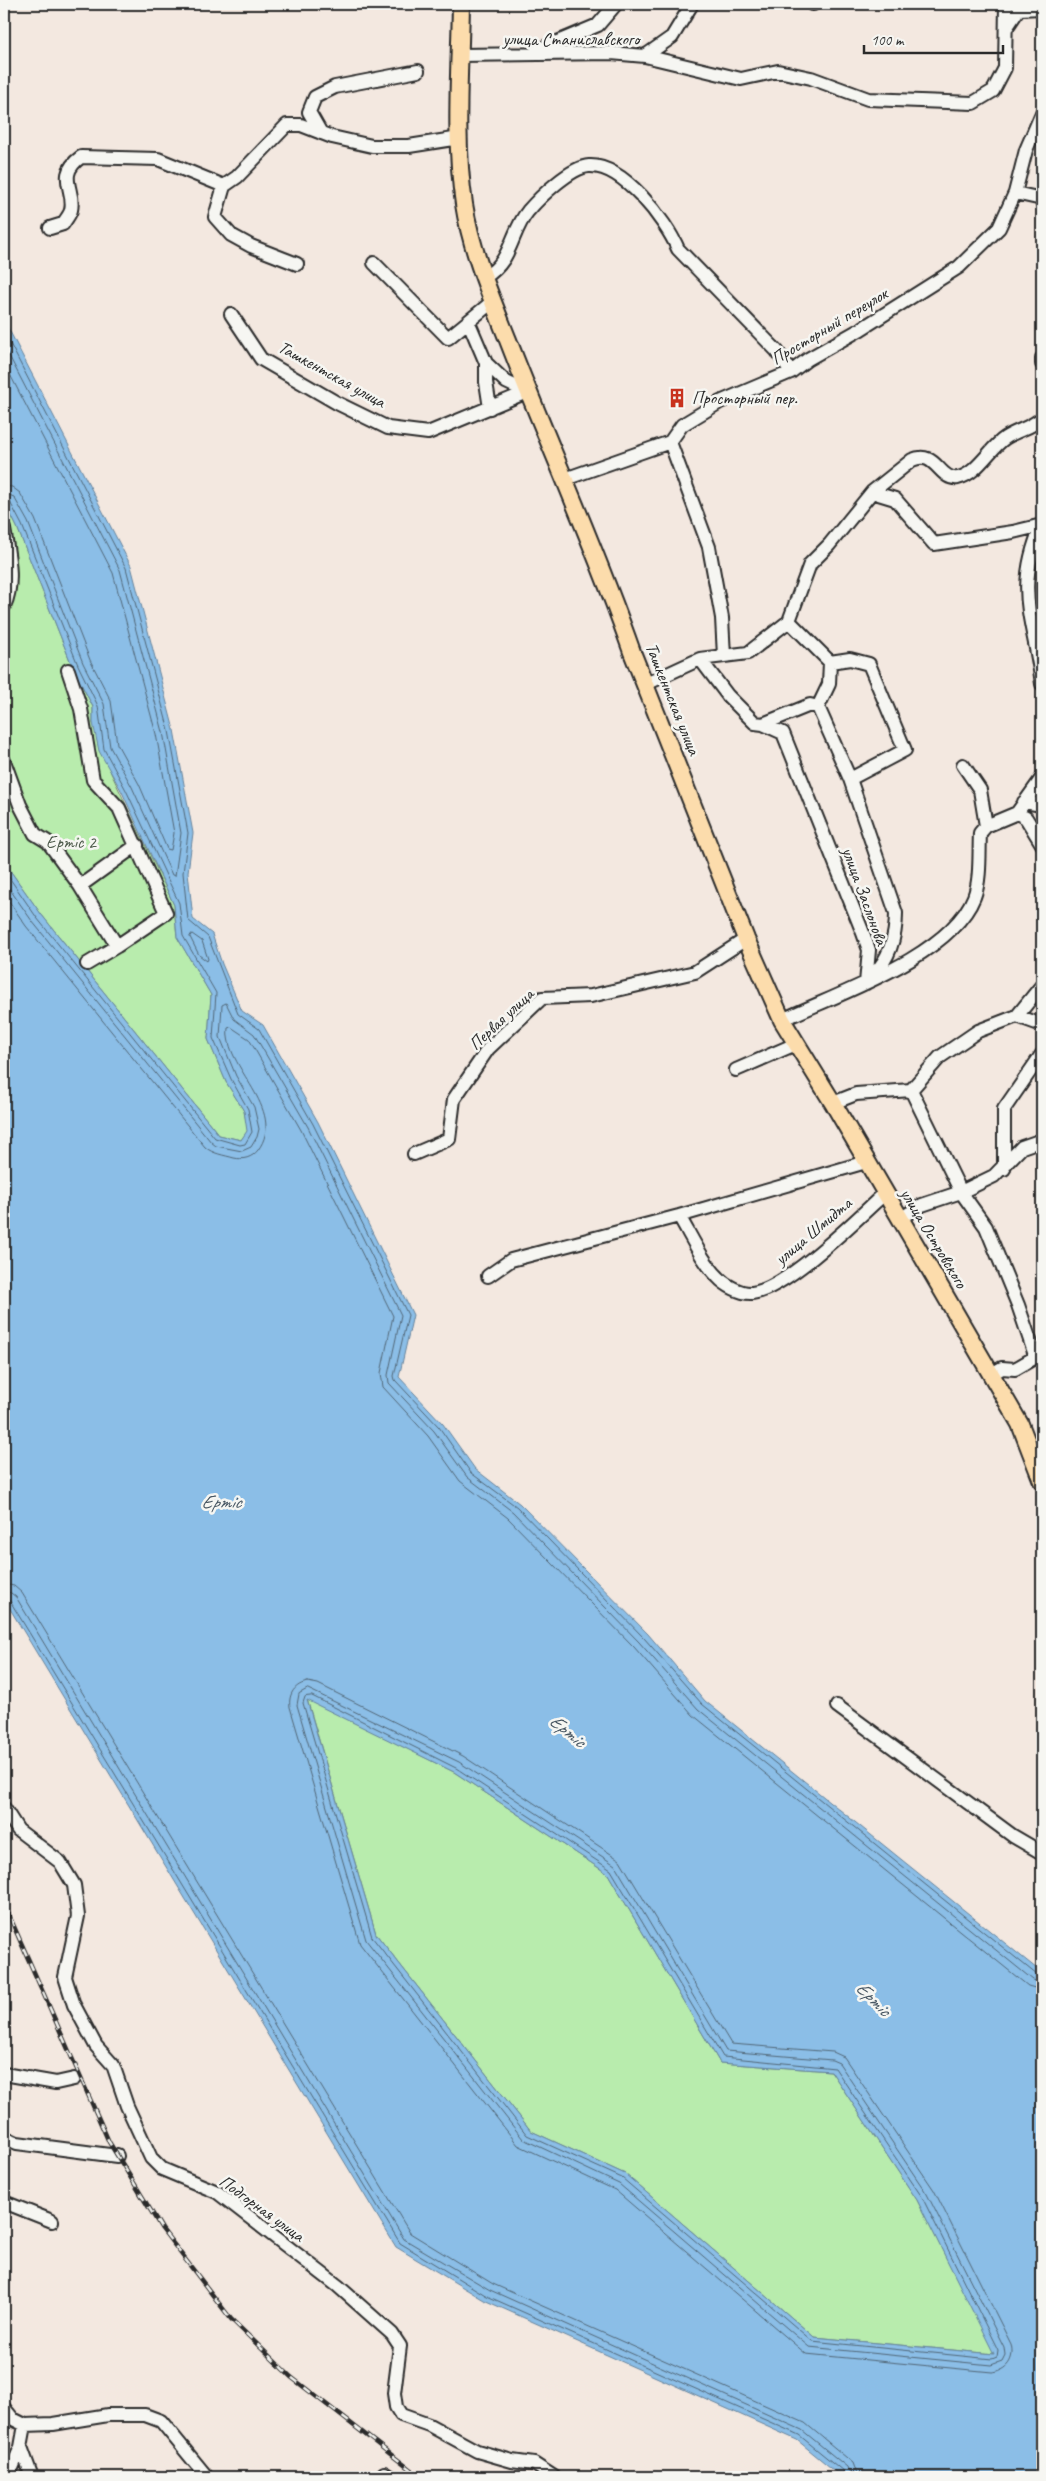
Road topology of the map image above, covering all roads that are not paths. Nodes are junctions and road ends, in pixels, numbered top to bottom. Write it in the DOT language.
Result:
graph roads {
  1 [pos="461,4"];
  2 [pos="616,4"];
  3 [pos="693,4"];
  4 [pos="1006,4"];
  5 [pos="1042,8"];
  6 [pos="1007,28"];
  7 [pos="532,53"];
  8 [pos="460,55"];
  9 [pos="645,56"];
  10 [pos="418,71"];
  11 [pos="1042,113"];
  12 [pos="321,133"];
  13 [pos="460,138"];
  14 [pos="224,186"];
  15 [pos="1015,193"];
  16 [pos="1042,199"];
  17 [pos="50,228"];
  18 [pos="374,263"];
  19 [pos="297,264"];
  20 [pos="485,277"];
  21 [pos="492,302"];
  22 [pos="231,314"];
  23 [pos="469,323"];
  24 [pos="1042,358"];
  25 [pos="486,363"];
  26 [pos="1042,364"];
  27 [pos="791,372"];
  28 [pos="527,392"];
  29 [pos="490,408"];
  30 [pos="1042,418"];
  31 [pos="670,442"];
  32 [pos="565,479"];
  33 [pos="872,492"];
  34 [pos="1042,525"];
  35 [pos="4,529"];
  36 [pos="4,606"];
  37 [pos="789,621"];
  38 [pos="724,656"];
  39 [pos="700,659"];
  40 [pos="830,662"];
  41 [pos="68,670"];
  42 [pos="646,684"];
  43 [pos="1042,684"];
  44 [pos="818,707"];
  45 [pos="763,724"];
  46 [pos="4,761"];
  47 [pos="963,765"];
  48 [pos="1042,778"];
  49 [pos="850,779"];
  50 [pos="1024,802"];
  51 [pos="1042,805"];
  52 [pos="1016,813"];
  53 [pos="986,826"];
  54 [pos="1042,844"];
  55 [pos="137,845"];
  56 [pos="80,886"];
  57 [pos="746,939"];
  58 [pos="118,946"];
  59 [pos="87,964"];
  60 [pos="866,983"];
  61 [pos="1042,985"];
  62 [pos="1017,1016"];
  63 [pos="782,1020"];
  64 [pos="1042,1025"];
  65 [pos="798,1043"];
  66 [pos="1042,1054"];
  67 [pos="736,1070"];
  68 [pos="911,1090"];
  69 [pos="833,1103"];
  70 [pos="1042,1140"];
  71 [pos="414,1154"];
  72 [pos="866,1162"];
  73 [pos="1004,1169"];
  74 [pos="961,1192"];
  75 [pos="884,1194"];
  76 [pos="679,1216"];
  77 [pos="900,1219"];
  78 [pos="488,1276"];
  79 [pos="990,1375"];
  80 [pos="1042,1480"];
  81 [pos="836,1706"];
  82 [pos="4,1808"];
  83 [pos="1042,1853"];
  84 [pos="4,2074"];
  85 [pos="74,2079"];
  86 [pos="4,2137"];
  87 [pos="117,2156"];
  88 [pos="4,2202"];
  89 [pos="52,2222"];
  90 [pos="4,2408"];
  91 [pos="25,2425"];
  92 [pos="21,2447"];
  93 [pos="8,2477"];
  94 [pos="32,2477"];
  95 [pos="207,2477"];
  96 [pos="554,2477"];
  1 -- 8 [label="main road, Ташкентская улица"];
  2 -- 7 [label="street"];
  3 -- 9 [label="street"];
  4 -- 6 [label="street"];
  5 -- 6 [label="street"];
  6 -- 9 [label="street, улица Станиславского"];
  7 -- 8 [label="street, улица Станиславского"];
  7 -- 9 [label="street, улица Станиславского"];
  8 -- 13 [label="main road, Ташкентская улица"];
  10 -- 12 [label="street"];
  11 -- 15 [label="street, Просторный переулок"];
  12 -- 13 [label="street"];
  12 -- 14 [label="street"];
  13 -- 20 [label="main road, Ташкентская улица"];
  14 -- 17 [label="street"];
  14 -- 19 [label="street"];
  15 -- 16 [label="street"];
  15 -- 27 [label="street, Просторный переулок"];
  18 -- 23 [label="street"];
  20 -- 21 [label="main road, Ташкентская улица"];
  20 -- 27 [label="street"];
  21 -- 23 [label="street"];
  21 -- 28 [label="main road, Ташкентская улица"];
  22 -- 29 [label="street, Ташкентская улица"];
  23 -- 25 [label="street"];
  24 -- 26 [label="street"];
  25 -- 28 [label="street"];
  25 -- 29 [label="street"];
  27 -- 31 [label="street, Просторный переулок"];
  28 -- 29 [label="street, Ташкентская улица"];
  28 -- 32 [label="main road, Ташкентская улица"];
  30 -- 33 [label="street"];
  31 -- 32 [label="street"];
  31 -- 38 [label="street"];
  32 -- 42 [label="main road, Ташкентская улица"];
  33 -- 34 [label="street"];
  33 -- 37 [label="street"];
  34 -- 43 [label="street"];
  35 -- 36 [label="street"];
  37 -- 38 [label="street"];
  37 -- 40 [label="street"];
  38 -- 39 [label="street"];
  39 -- 42 [label="street"];
  39 -- 45 [label="street, улица Заслонова"];
  40 -- 44 [label="street"];
  40 -- 49 [label="street"];
  41 -- 55 [label="street"];
  42 -- 57 [label="main road, Ташкентская улица"];
  44 -- 45 [label="street"];
  44 -- 49 [label="street, улица Заслонова"];
  45 -- 60 [label="street, улица Заслонова"];
  46 -- 56 [label="street"];
  47 -- 53 [label="street"];
  48 -- 50 [label="street"];
  49 -- 60 [label="street, улица Заслонова"];
  50 -- 51 [label="street"];
  50 -- 52 [label="street"];
  52 -- 53 [label="street"];
  52 -- 54 [label="street"];
  53 -- 60 [label="street"];
  55 -- 56 [label="street"];
  55 -- 58 [label="street"];
  56 -- 58 [label="street"];
  57 -- 63 [label="main road, Ташкентская улица"];
  57 -- 71 [label="street, Первая улица"];
  58 -- 59 [label="street"];
  60 -- 63 [label="street"];
  61 -- 62 [label="street"];
  62 -- 64 [label="street"];
  62 -- 68 [label="street"];
  63 -- 65 [label="main road, улица Островского"];
  65 -- 67 [label="street"];
  65 -- 69 [label="main road, улица Островского"];
  66 -- 73 [label="street"];
  68 -- 69 [label="street"];
  68 -- 74 [label="street"];
  69 -- 72 [label="main road, улица Островского"];
  70 -- 73 [label="street"];
  72 -- 75 [label="main road, улица Островского"];
  72 -- 76 [label="street"];
  73 -- 74 [label="street"];
  74 -- 77 [label="street"];
  74 -- 79 [label="street"];
  75 -- 76 [label="street, улица Шмидта"];
  75 -- 77 [label="main road, улица Островского"];
  76 -- 78 [label="street"];
  77 -- 79 [label="main road, улица Островского"];
  79 -- 80 [label="main road, улица Островского"];
  81 -- 83 [label="street"];
  82 -- 96 [label="street, Подгорная улица"];
  84 -- 85 [label="street"];
  86 -- 87 [label="street"];
  88 -- 89 [label="street"];
  90 -- 91 [label="street"];
  91 -- 92 [label="street"];
  91 -- 95 [label="street"];
  92 -- 93 [label="street"];
  92 -- 94 [label="street"];
}
